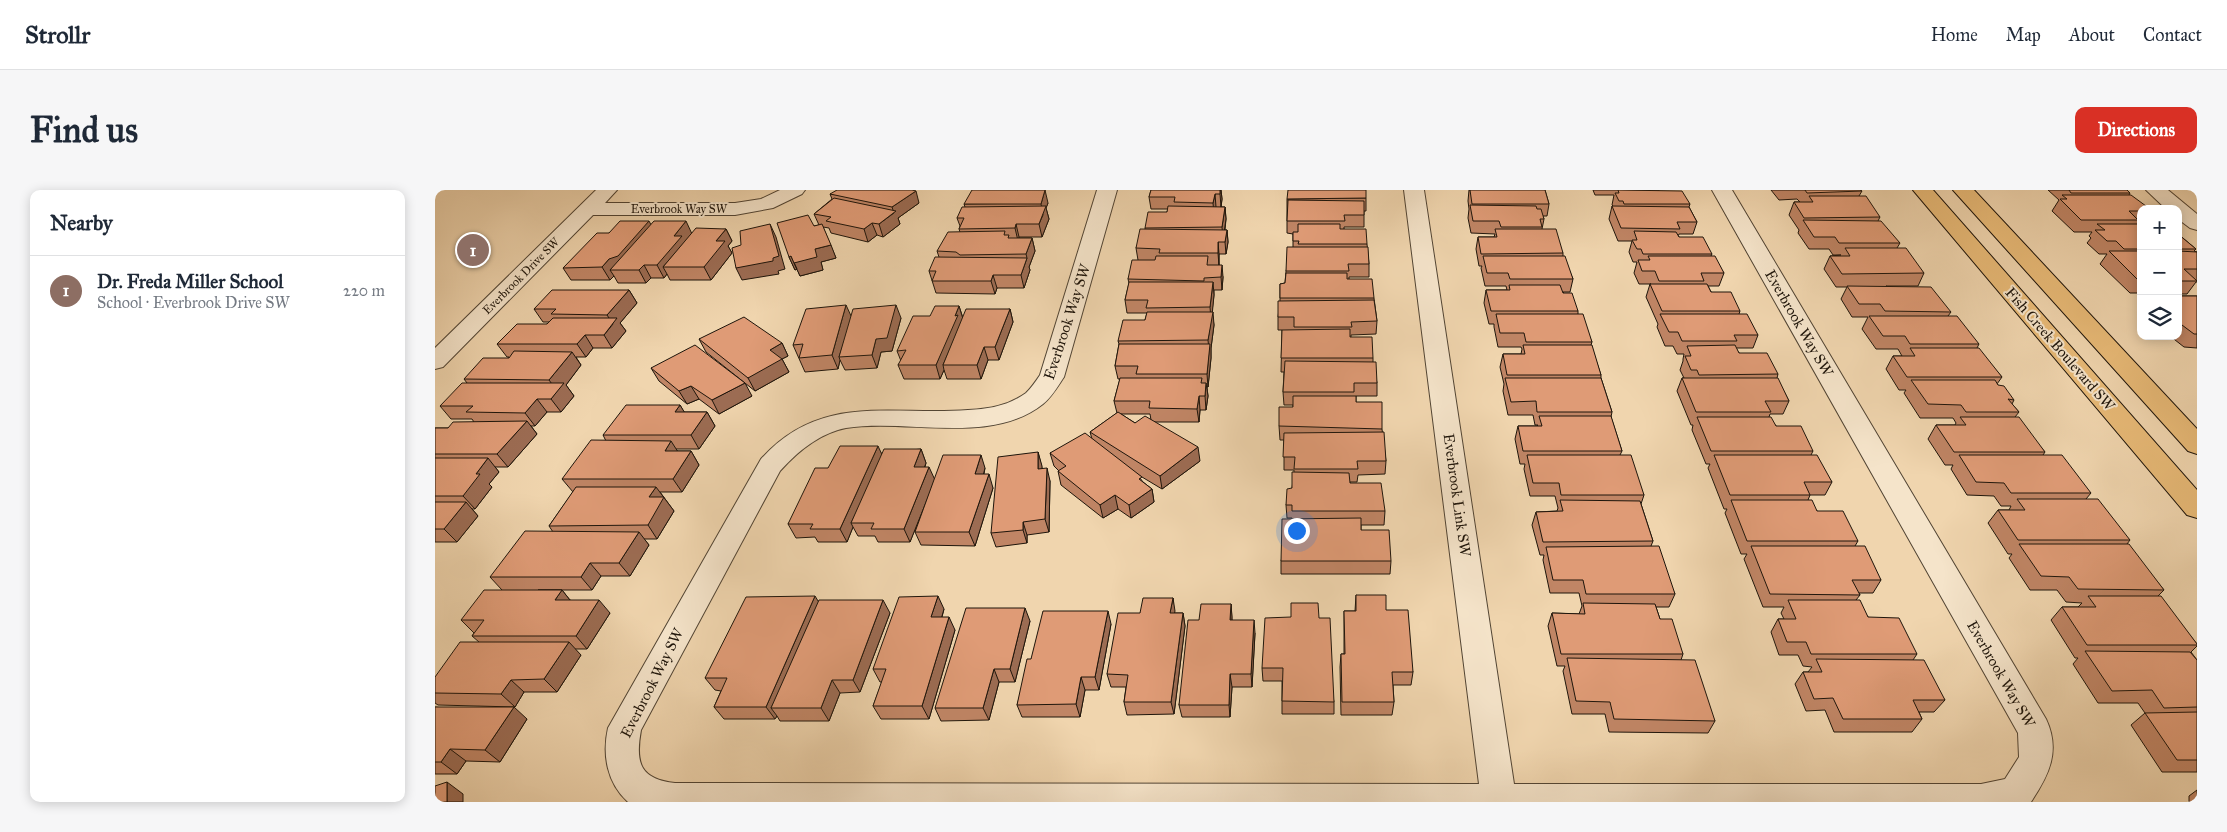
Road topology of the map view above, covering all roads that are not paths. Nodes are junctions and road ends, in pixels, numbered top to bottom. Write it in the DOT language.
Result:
graph roads {
  1 [pos="607,190"];
  2 [pos="795,190"];
  3 [pos="1107,190"];
  4 [pos="1414,190"];
  5 [pos="1722,190"];
  6 [pos="1923,190"];
  7 [pos="1963,190"];
  8 [pos="2157,190"];
  9 [pos="2174,205"];
  10 [pos="588,209"];
  11 [pos="2182,212"];
  12 [pos="2197,224"];
  13 [pos="437,358"];
  14 [pos="2197,445"];
  15 [pos="2197,508"];
  16 [pos="1114,800"];
  17 [pos="1499,800"];
  18 [pos="1045,801"];
  1 -- 10 [label="street, Everbrook Drive SW"];
  2 -- 10 [label="street, Everbrook Way SW"];
  3 -- 18 [label="street, Everbrook Way SW"];
  4 -- 17 [label="street, Everbrook Link SW"];
  5 -- 17 [label="street, Everbrook Way SW"];
  6 -- 15 [label="main road, Fish Creek Boulevard SW"];
  7 -- 14 [label="main road"];
  8 -- 9 [label="street"];
  10 -- 13 [label="street, Everbrook Drive SW"];
  11 -- 12 [label="street"];
  16 -- 17 [label="street, Everbrook Way SW"];
  16 -- 18 [label="street, Everbrook Way SW"];
}
